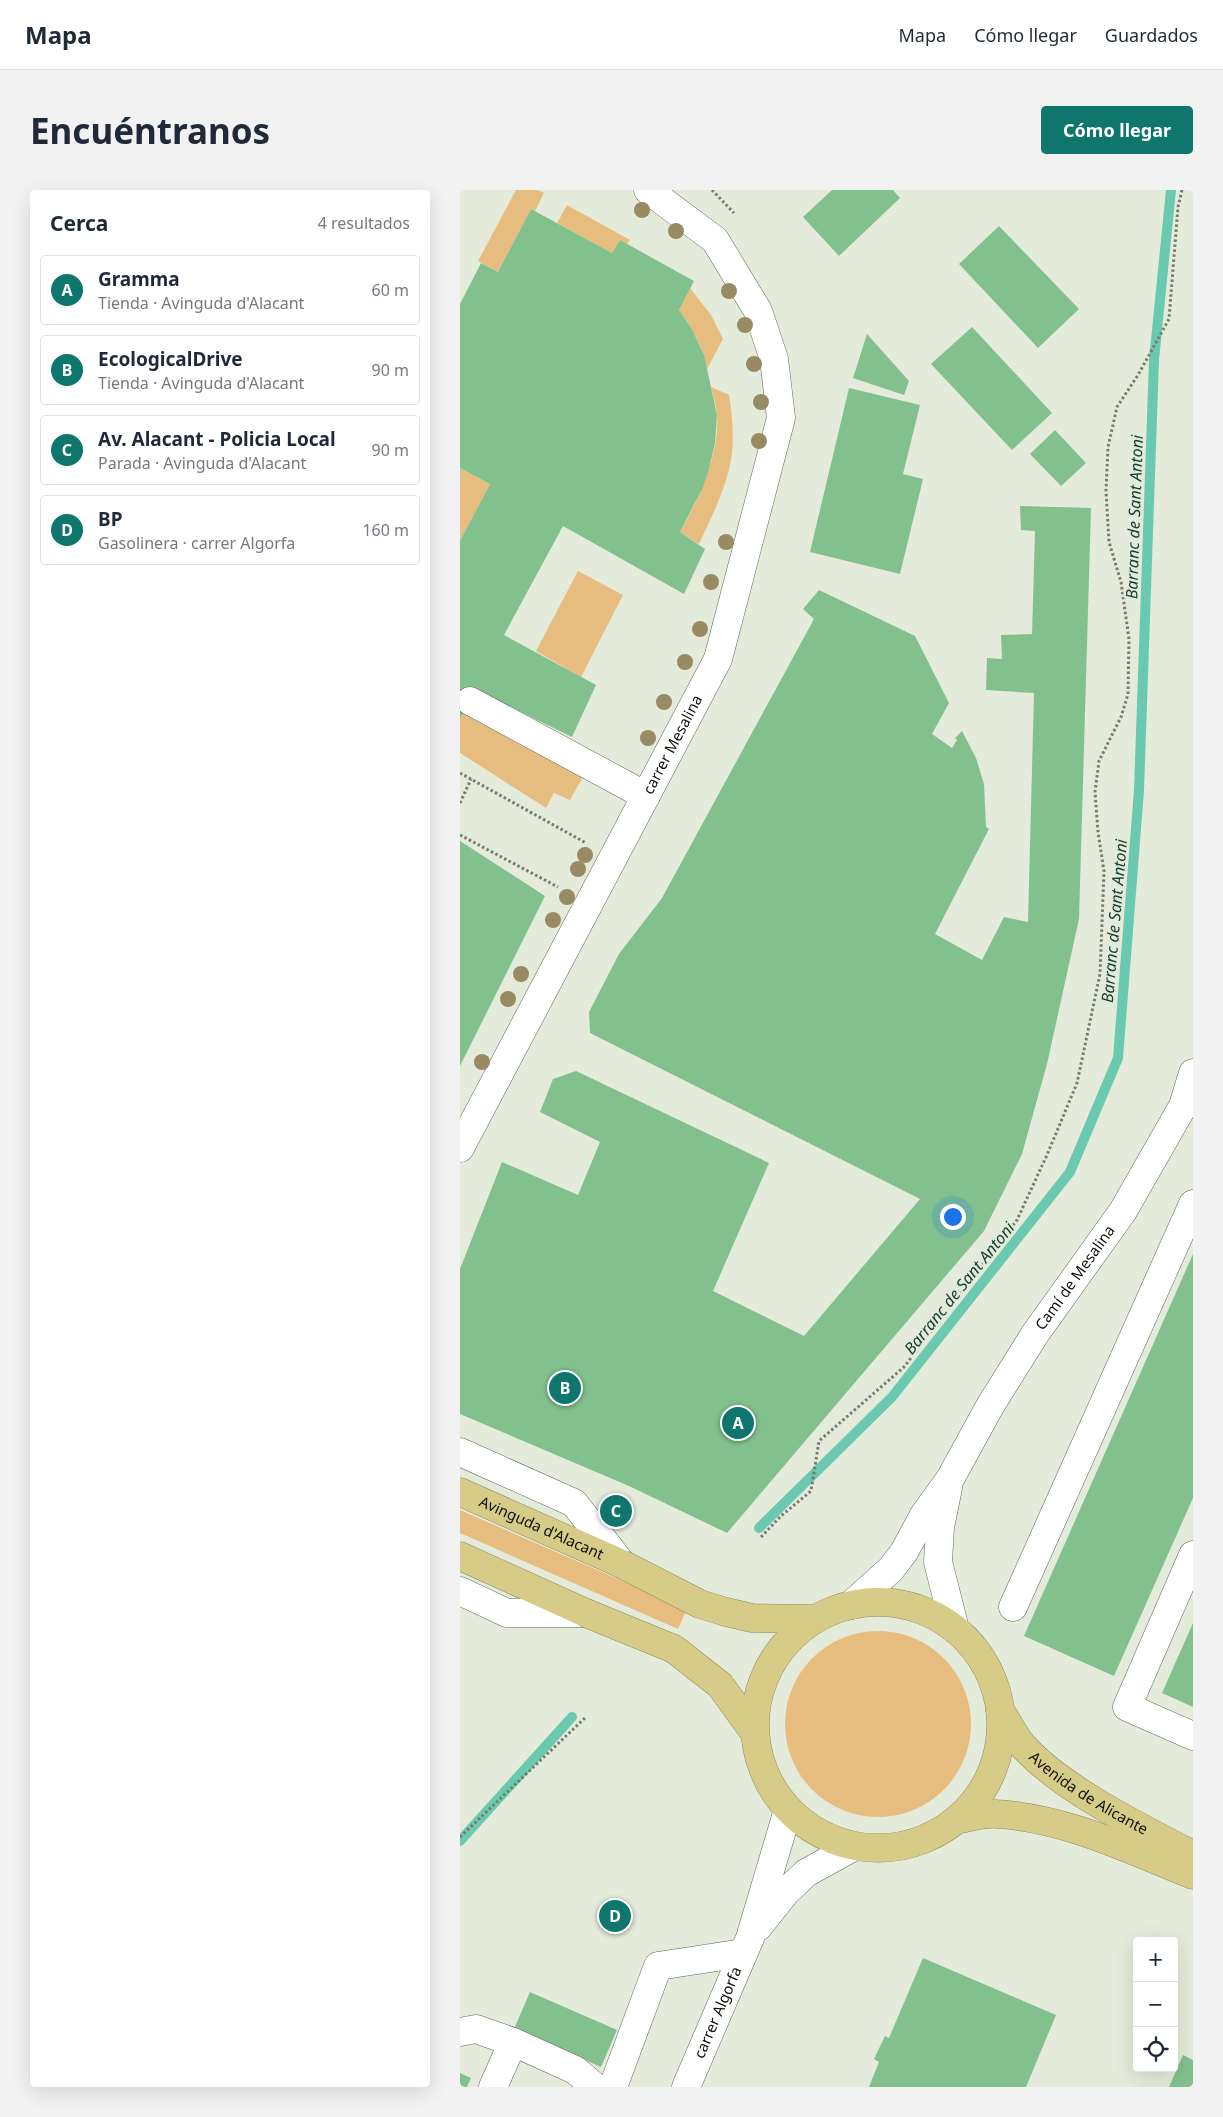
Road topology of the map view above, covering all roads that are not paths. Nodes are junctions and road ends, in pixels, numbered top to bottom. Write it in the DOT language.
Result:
graph roads {
  1 [pos="648,190"];
  2 [pos="470,701"];
  3 [pos="646,796"];
  4 [pos="1193,1073"];
  5 [pos="460,1148"];
  6 [pos="1193,1204"];
  7 [pos="460,1452"];
  8 [pos="950,1479"];
  9 [pos="460,1492"];
  10 [pos="1193,1555"];
  11 [pos="460,1556"];
  12 [pos="622,1564"];
  13 [pos="460,1591"];
  14 [pos="851,1605"];
  15 [pos="1013,1607"];
  16 [pos="586,1614"];
  17 [pos="815,1618"];
  18 [pos="955,1629"];
  19 [pos="1000,1710"];
  20 [pos="754,1732"];
  21 [pos="1193,1736"];
  22 [pos="788,1810"];
  23 [pos="959,1819"];
  24 [pos="853,1847"];
  25 [pos="1193,1855"];
  26 [pos="1193,1875"];
  27 [pos="746,1946"];
  28 [pos="460,2032"];
  29 [pos="513,2042"];
  30 [pos="494,2087"];
  31 [pos="596,2087"];
  32 [pos="613,2087"];
  33 [pos="686,2087"];
  1 -- 3 [label="street, carrer Mesalina"];
  2 -- 3 [label="street"];
  3 -- 5 [label="street, carrer Mesalina"];
  4 -- 8 [label="street, Camí de Mesalina"];
  6 -- 15 [label="street"];
  7 -- 12 [label="street, Avinguda d'Alacant"];
  8 -- 14 [label="street, Camí de Mesalina"];
  8 -- 18 [label="street, Camí de Mesalina"];
  9 -- 12 [label="highway, Avinguda d'Alacant"];
  10 -- 21 [label="street"];
  11 -- 16 [label="highway"];
  12 -- 17 [label="highway, Avinguda d'Alacant, bridge"];
  13 -- 16 [label="street"];
  14 -- 17 [label="highway"];
  14 -- 18 [label="highway"];
  16 -- 20 [label="highway, bridge"];
  17 -- 20 [label="highway"];
  18 -- 19 [label="highway"];
  19 -- 23 [label="highway"];
  19 -- 25 [label="highway, Avenida de Alicante"];
  20 -- 22 [label="highway"];
  22 -- 24 [label="highway"];
  22 -- 27 [label="street, carrer Algorfa"];
  23 -- 24 [label="highway"];
  23 -- 26 [label="highway, Avenida de Alicante"];
  24 -- 27 [label="street, carrer Algorfa"];
  27 -- 32 [label="street"];
  27 -- 33 [label="street, carrer Algorfa"];
  28 -- 29 [label="street"];
  29 -- 30 [label="street"];
  29 -- 31 [label="street"];
}
